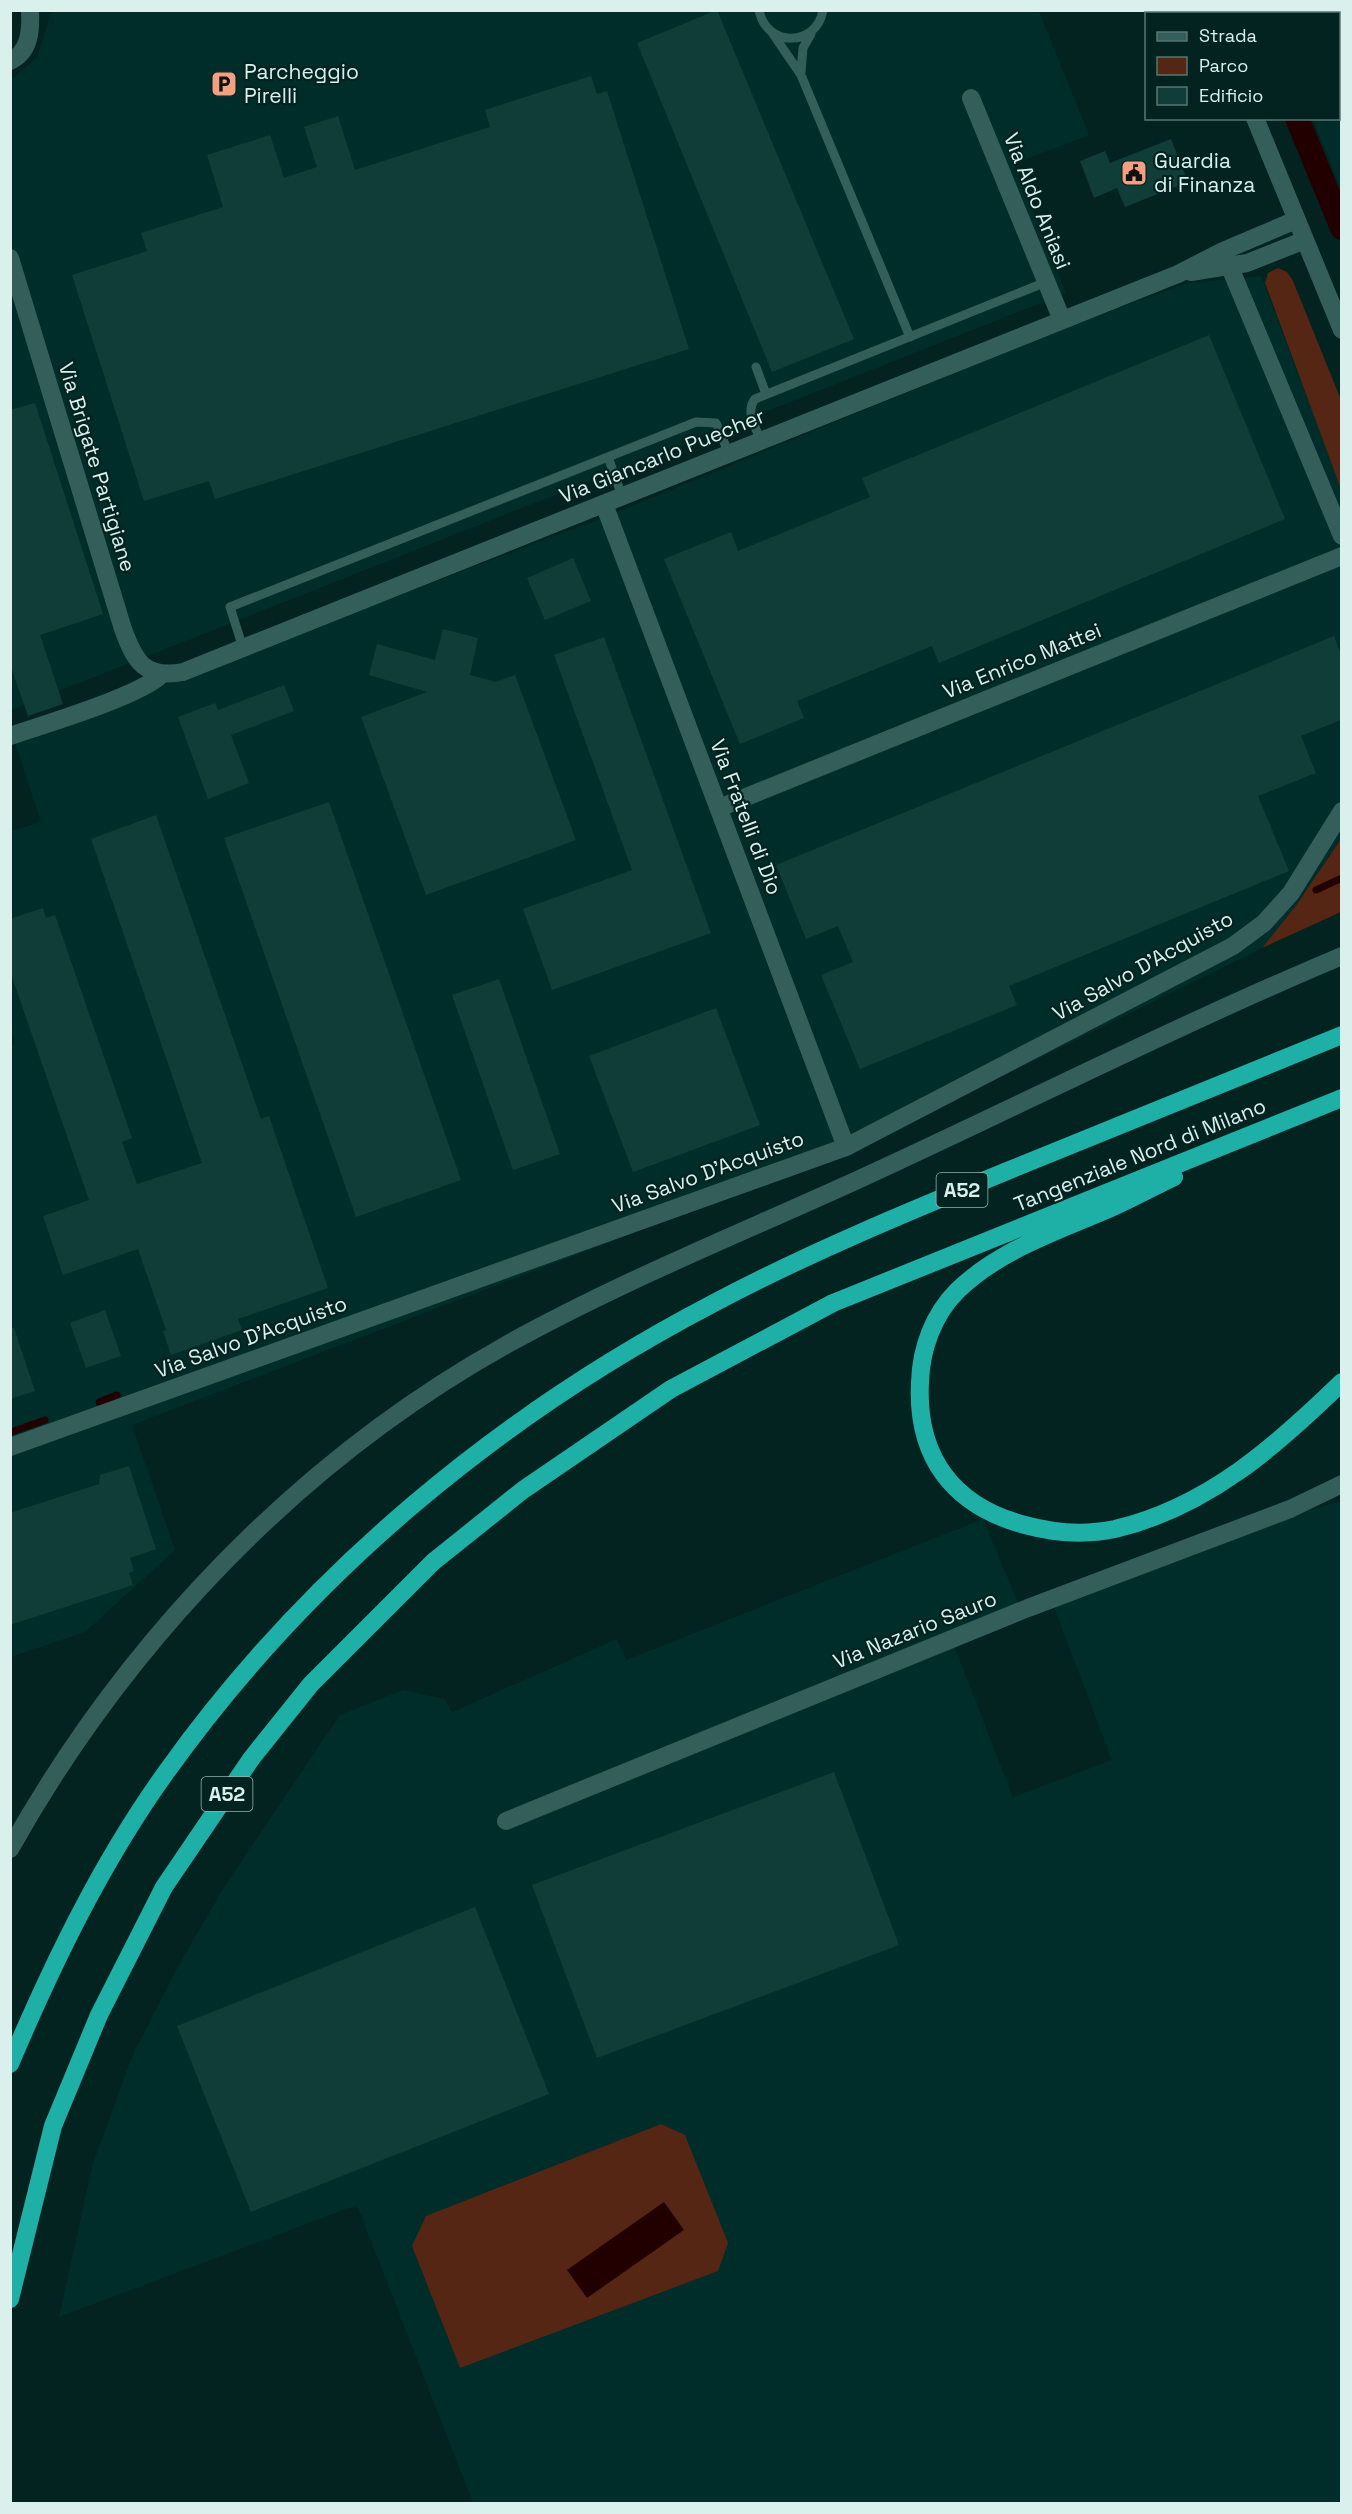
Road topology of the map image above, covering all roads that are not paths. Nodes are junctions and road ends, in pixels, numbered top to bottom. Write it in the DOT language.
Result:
graph roads {
  1 [pos="30,10"];
  2 [pos="759,10"];
  3 [pos="823,10"];
  4 [pos="813,31"];
  5 [pos="773,34"];
  6 [pos="10,61"];
  7 [pos="801,75"];
  8 [pos="971,98"];
  9 [pos="1256,120"];
  10 [pos="1296,220"];
  11 [pos="1305,240"];
  12 [pos="10,258"];
  13 [pos="1226,259"];
  14 [pos="1046,282"];
  15 [pos="1062,320"];
  16 [pos="1341,330"];
  17 [pos="910,336"];
  18 [pos="756,367"];
  19 [pos="766,394"];
  20 [pos="762,441"];
  21 [pos="729,454"];
  22 [pos="608,457"];
  23 [pos="622,496"];
  24 [pos="604,504"];
  25 [pos="1341,536"];
  26 [pos="1341,556"];
  27 [pos="243,648"];
  28 [pos="161,675"];
  29 [pos="10,736"];
  30 [pos="719,808"];
  31 [pos="1341,811"];
  32 [pos="1341,956"];
  33 [pos="1341,1035"];
  34 [pos="1341,1098"];
  35 [pos="1288,1119"];
  36 [pos="846,1147"];
  37 [pos="1341,1382"];
  38 [pos="10,1447"];
  39 [pos="1341,1484"];
  40 [pos="1341,1495"];
  41 [pos="1290,1509"];
  42 [pos="506,1821"];
  43 [pos="10,1849"];
  44 [pos="10,2064"];
  45 [pos="10,2299"];
  1 -- 6 [label="street"];
  2 -- 5 [label="lane"];
  3 -- 4 [label="lane"];
  4 -- 5 [label="lane"];
  4 -- 7 [label="lane"];
  5 -- 7 [label="lane"];
  7 -- 17 [label="lane"];
  8 -- 14 [label="street, Via Aldo Aniasi"];
  9 -- 10 [label="street"];
  10 -- 11 [label="street"];
  10 -- 13 [label="street, Via Giancarlo Puecher"];
  11 -- 13 [label="street, Via Giancarlo Puecher"];
  11 -- 16 [label="street"];
  12 -- 28 [label="street, Via Brigate Partigiane"];
  13 -- 15 [label="street, Via Giancarlo Puecher"];
  13 -- 25 [label="street"];
  14 -- 15 [label="street, Via Aldo Aniasi"];
  14 -- 17 [label="lane"];
  15 -- 20 [label="street, Via Giancarlo Puecher"];
  17 -- 19 [label="lane"];
  18 -- 19 [label="lane"];
  19 -- 20 [label="lane"];
  20 -- 21 [label="street, Via Giancarlo Puecher"];
  21 -- 22 [label="lane"];
  21 -- 23 [label="street, Via Giancarlo Puecher"];
  22 -- 23 [label="lane"];
  22 -- 27 [label="lane"];
  23 -- 24 [label="street, Via Giancarlo Puecher"];
  24 -- 27 [label="street, Via Giancarlo Puecher"];
  24 -- 30 [label="street, Via Fratelli di Dio"];
  26 -- 30 [label="street, Via Enrico Mattei"];
  27 -- 28 [label="street, Via Giancarlo Puecher"];
  28 -- 29 [label="street, Via Giancarlo Puecher"];
  30 -- 36 [label="street, Via Fratelli di Dio"];
  31 -- 36 [label="street, Via Salvo D'Acquisto"];
  32 -- 43 [label="street"];
  33 -- 44 [label="highway, Tangenziale Nord di Milano / A52"];
  34 -- 35 [label="highway, Tangenziale Nord di Milano / A52"];
  35 -- 37 [label="highway"];
  35 -- 45 [label="highway, Tangenziale Nord di Milano / A52"];
  36 -- 38 [label="street, Via Salvo D'Acquisto"];
  39 -- 41 [label="street, Via Nazario Sauro"];
  40 -- 41 [label="street"];
  41 -- 42 [label="street, Via Nazario Sauro"];
}
